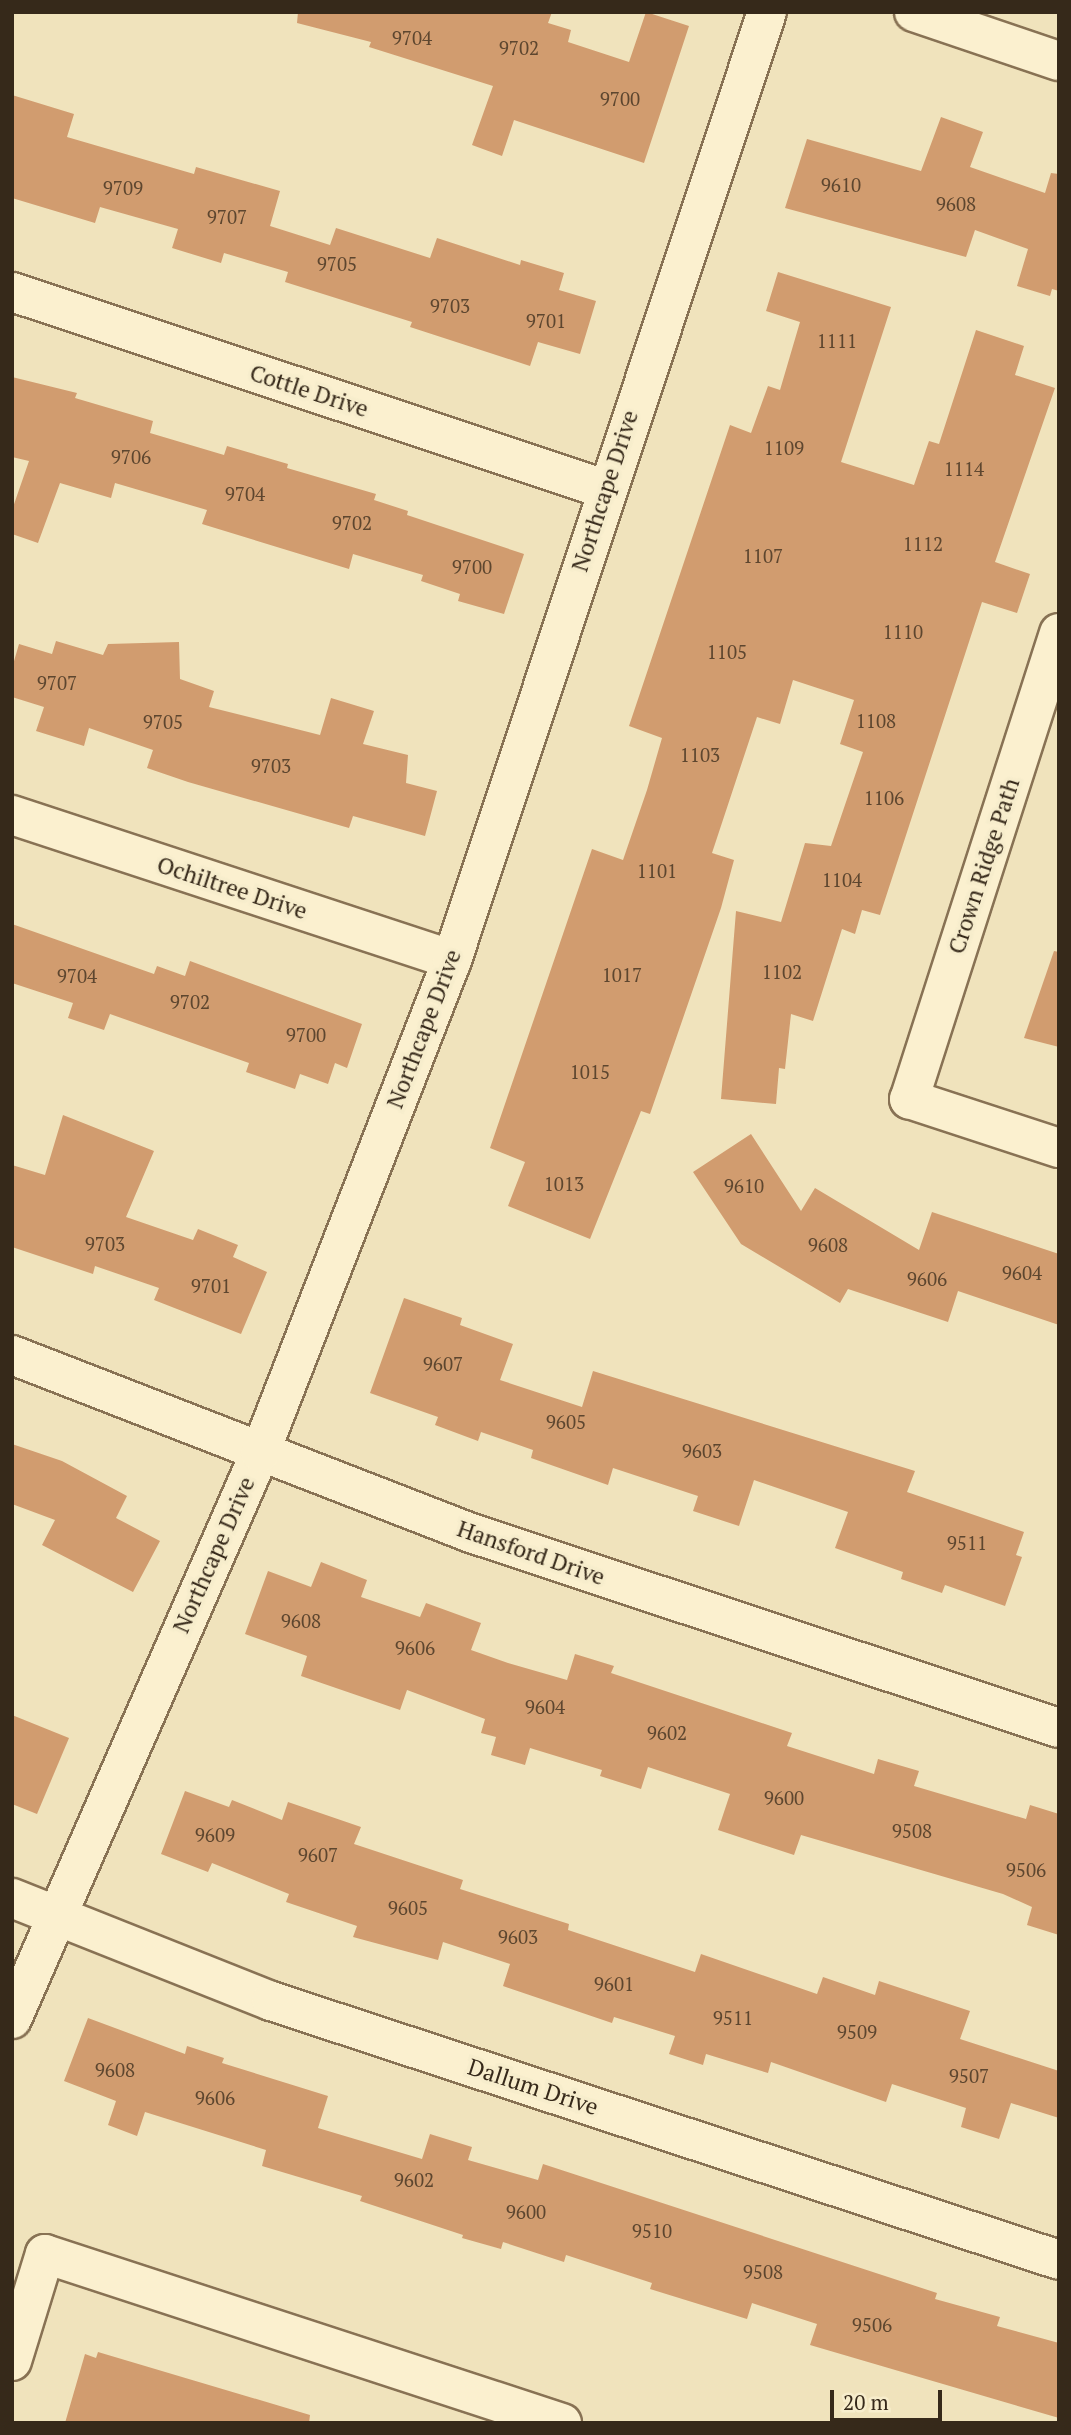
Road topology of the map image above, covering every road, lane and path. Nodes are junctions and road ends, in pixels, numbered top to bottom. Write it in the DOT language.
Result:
graph roads {
  1 [pos="768,12"];
  2 [pos="914,12"];
  3 [pos="1059,61"];
  4 [pos="12,292"];
  5 [pos="605,489"];
  6 [pos="1059,633"];
  7 [pos="12,815"];
  8 [pos="452,960"];
  9 [pos="1059,1148"];
  10 [pos="12,1355"];
  11 [pos="260,1453"];
  12 [pos="1059,1728"];
  13 [pos="12,1898"];
  14 [pos="55,1916"];
  15 [pos="12,2019"];
  16 [pos="1059,2260"];
  17 [pos="12,2361"];
  18 [pos="562,2423"];
  1 -- 5 [label="street, Northcape Drive"];
  2 -- 3 [label="street"];
  4 -- 5 [label="street, Cottle Drive"];
  5 -- 8 [label="street, Northcape Drive"];
  6 -- 9 [label="street, Crown Ridge Path"];
  7 -- 8 [label="street, Ochiltree Drive"];
  8 -- 11 [label="street, Northcape Drive"];
  10 -- 11 [label="street, Hansford Drive"];
  11 -- 12 [label="street, Hansford Drive"];
  11 -- 14 [label="street, Northcape Drive"];
  13 -- 14 [label="street, Dallum Drive"];
  14 -- 15 [label="street, Northcape Drive"];
  14 -- 16 [label="street, Dallum Drive"];
  17 -- 18 [label="street"];
}
